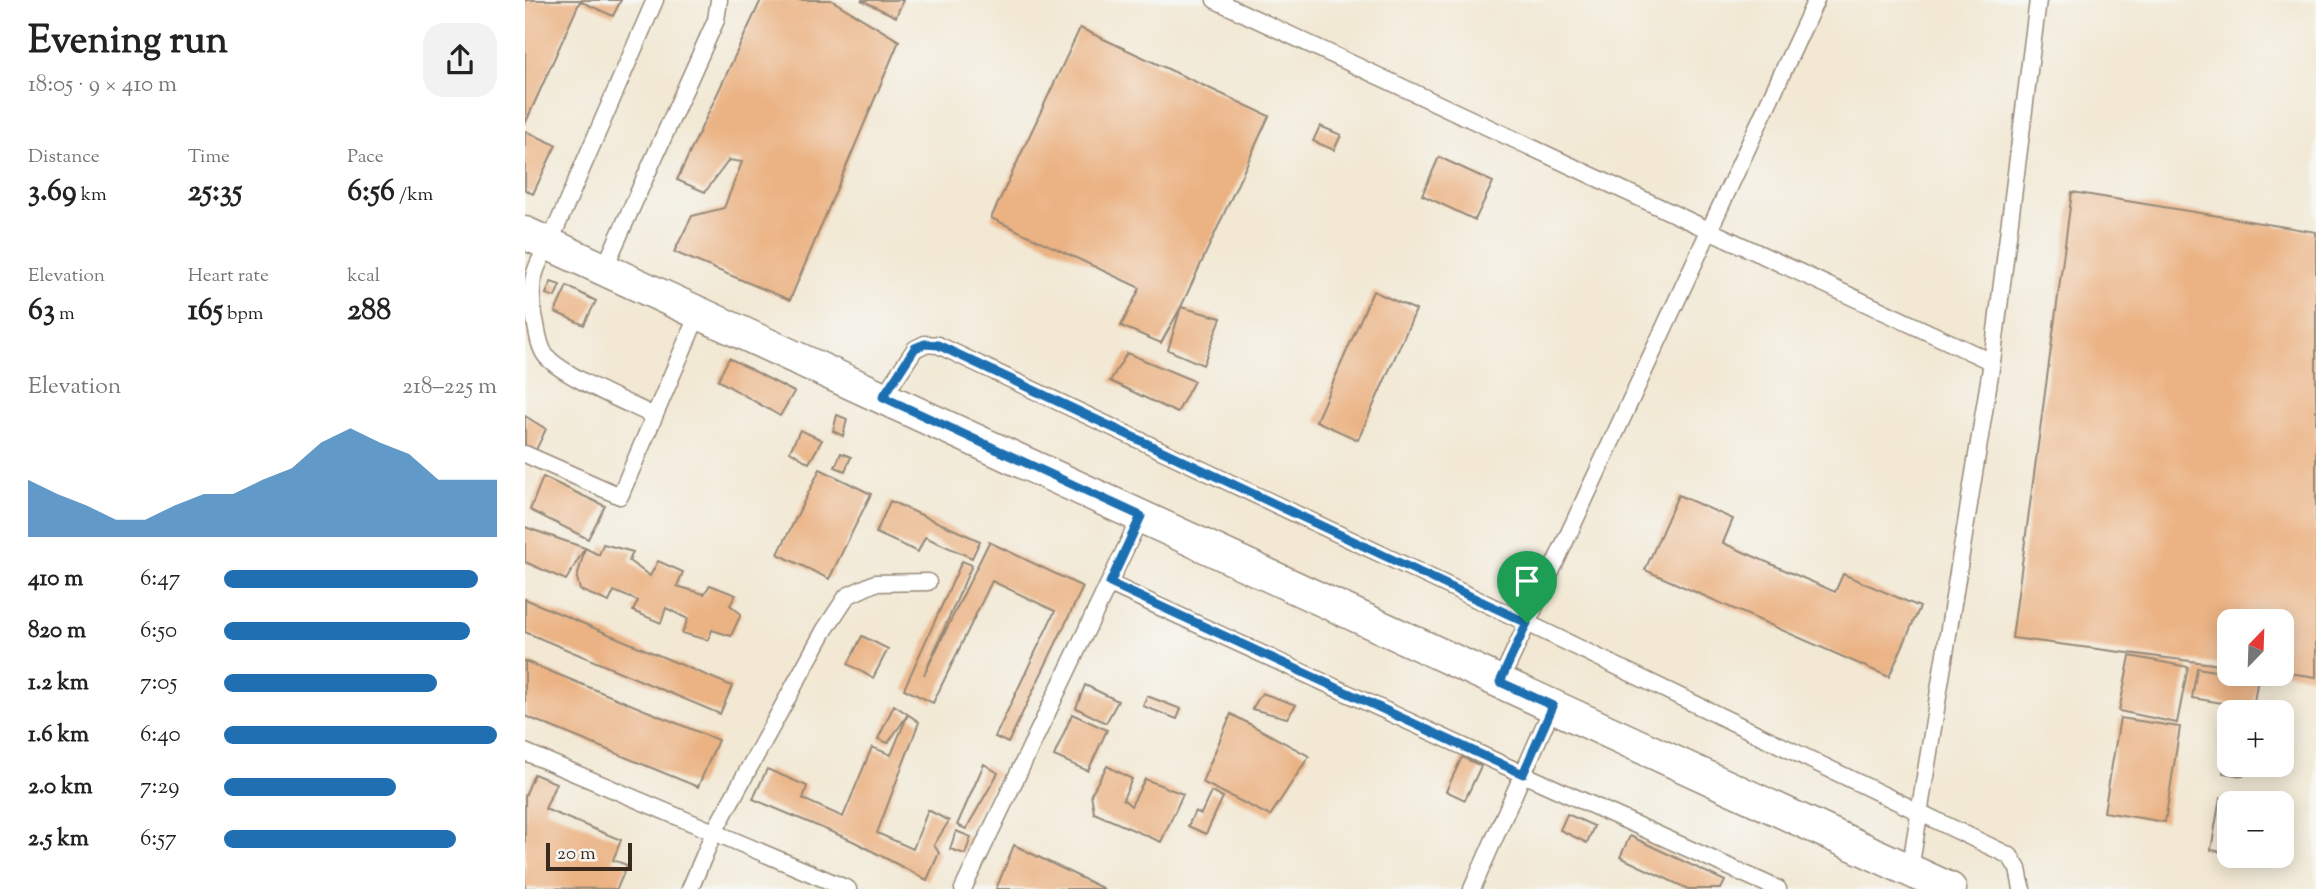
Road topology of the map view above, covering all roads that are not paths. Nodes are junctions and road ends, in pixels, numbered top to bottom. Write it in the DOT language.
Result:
graph roads {
  1 [pos="655,0"];
  2 [pos="719,0"];
  3 [pos="1215,0"];
  4 [pos="1816,0"];
  5 [pos="2038,0"];
  6 [pos="1709,230"];
  7 [pos="537,238"];
  8 [pos="604,269"];
  9 [pos="699,312"];
  10 [pos="1991,362"];
  11 [pos="883,397"];
  12 [pos="655,416"];
  13 [pos="525,454"];
  14 [pos="1141,516"];
  15 [pos="928,582"];
  16 [pos="1110,583"];
  17 [pos="1527,623"];
  18 [pos="1500,682"];
  19 [pos="1553,706"];
  20 [pos="525,752"];
  21 [pos="1523,774"];
  22 [pos="1919,813"];
  23 [pos="714,832"];
  24 [pos="1910,870"];
  25 [pos="689,889"];
  26 [pos="848,889"];
  27 [pos="963,889"];
  28 [pos="1472,889"];
  29 [pos="1777,889"];
  30 [pos="1950,889"];
  31 [pos="2022,889"];
  1 -- 7 [label="lane"];
  2 -- 8 [label="lane"];
  3 -- 6 [label="lane"];
  4 -- 6 [label="lane"];
  5 -- 10 [label="lane"];
  6 -- 10 [label="lane"];
  6 -- 17 [label="lane"];
  7 -- 8 [label="street"];
  7 -- 12 [label="lane"];
  8 -- 9 [label="street"];
  9 -- 11 [label="street"];
  9 -- 12 [label="lane"];
  10 -- 22 [label="lane"];
  11 -- 14 [label="street"];
  11 -- 17 [label="lane"];
  12 -- 13 [label="lane"];
  14 -- 16 [label="lane"];
  14 -- 18 [label="street"];
  15 -- 23 [label="lane"];
  16 -- 21 [label="lane"];
  16 -- 27 [label="lane"];
  17 -- 18 [label="lane"];
  17 -- 22 [label="lane"];
  18 -- 19 [label="street"];
  19 -- 21 [label="lane"];
  19 -- 24 [label="street"];
  20 -- 23 [label="lane"];
  21 -- 28 [label="lane"];
  21 -- 29 [label="lane"];
  22 -- 24 [label="lane"];
  22 -- 31 [label="lane"];
  23 -- 25 [label="lane"];
  23 -- 26 [label="lane"];
  24 -- 30 [label="street"];
}
